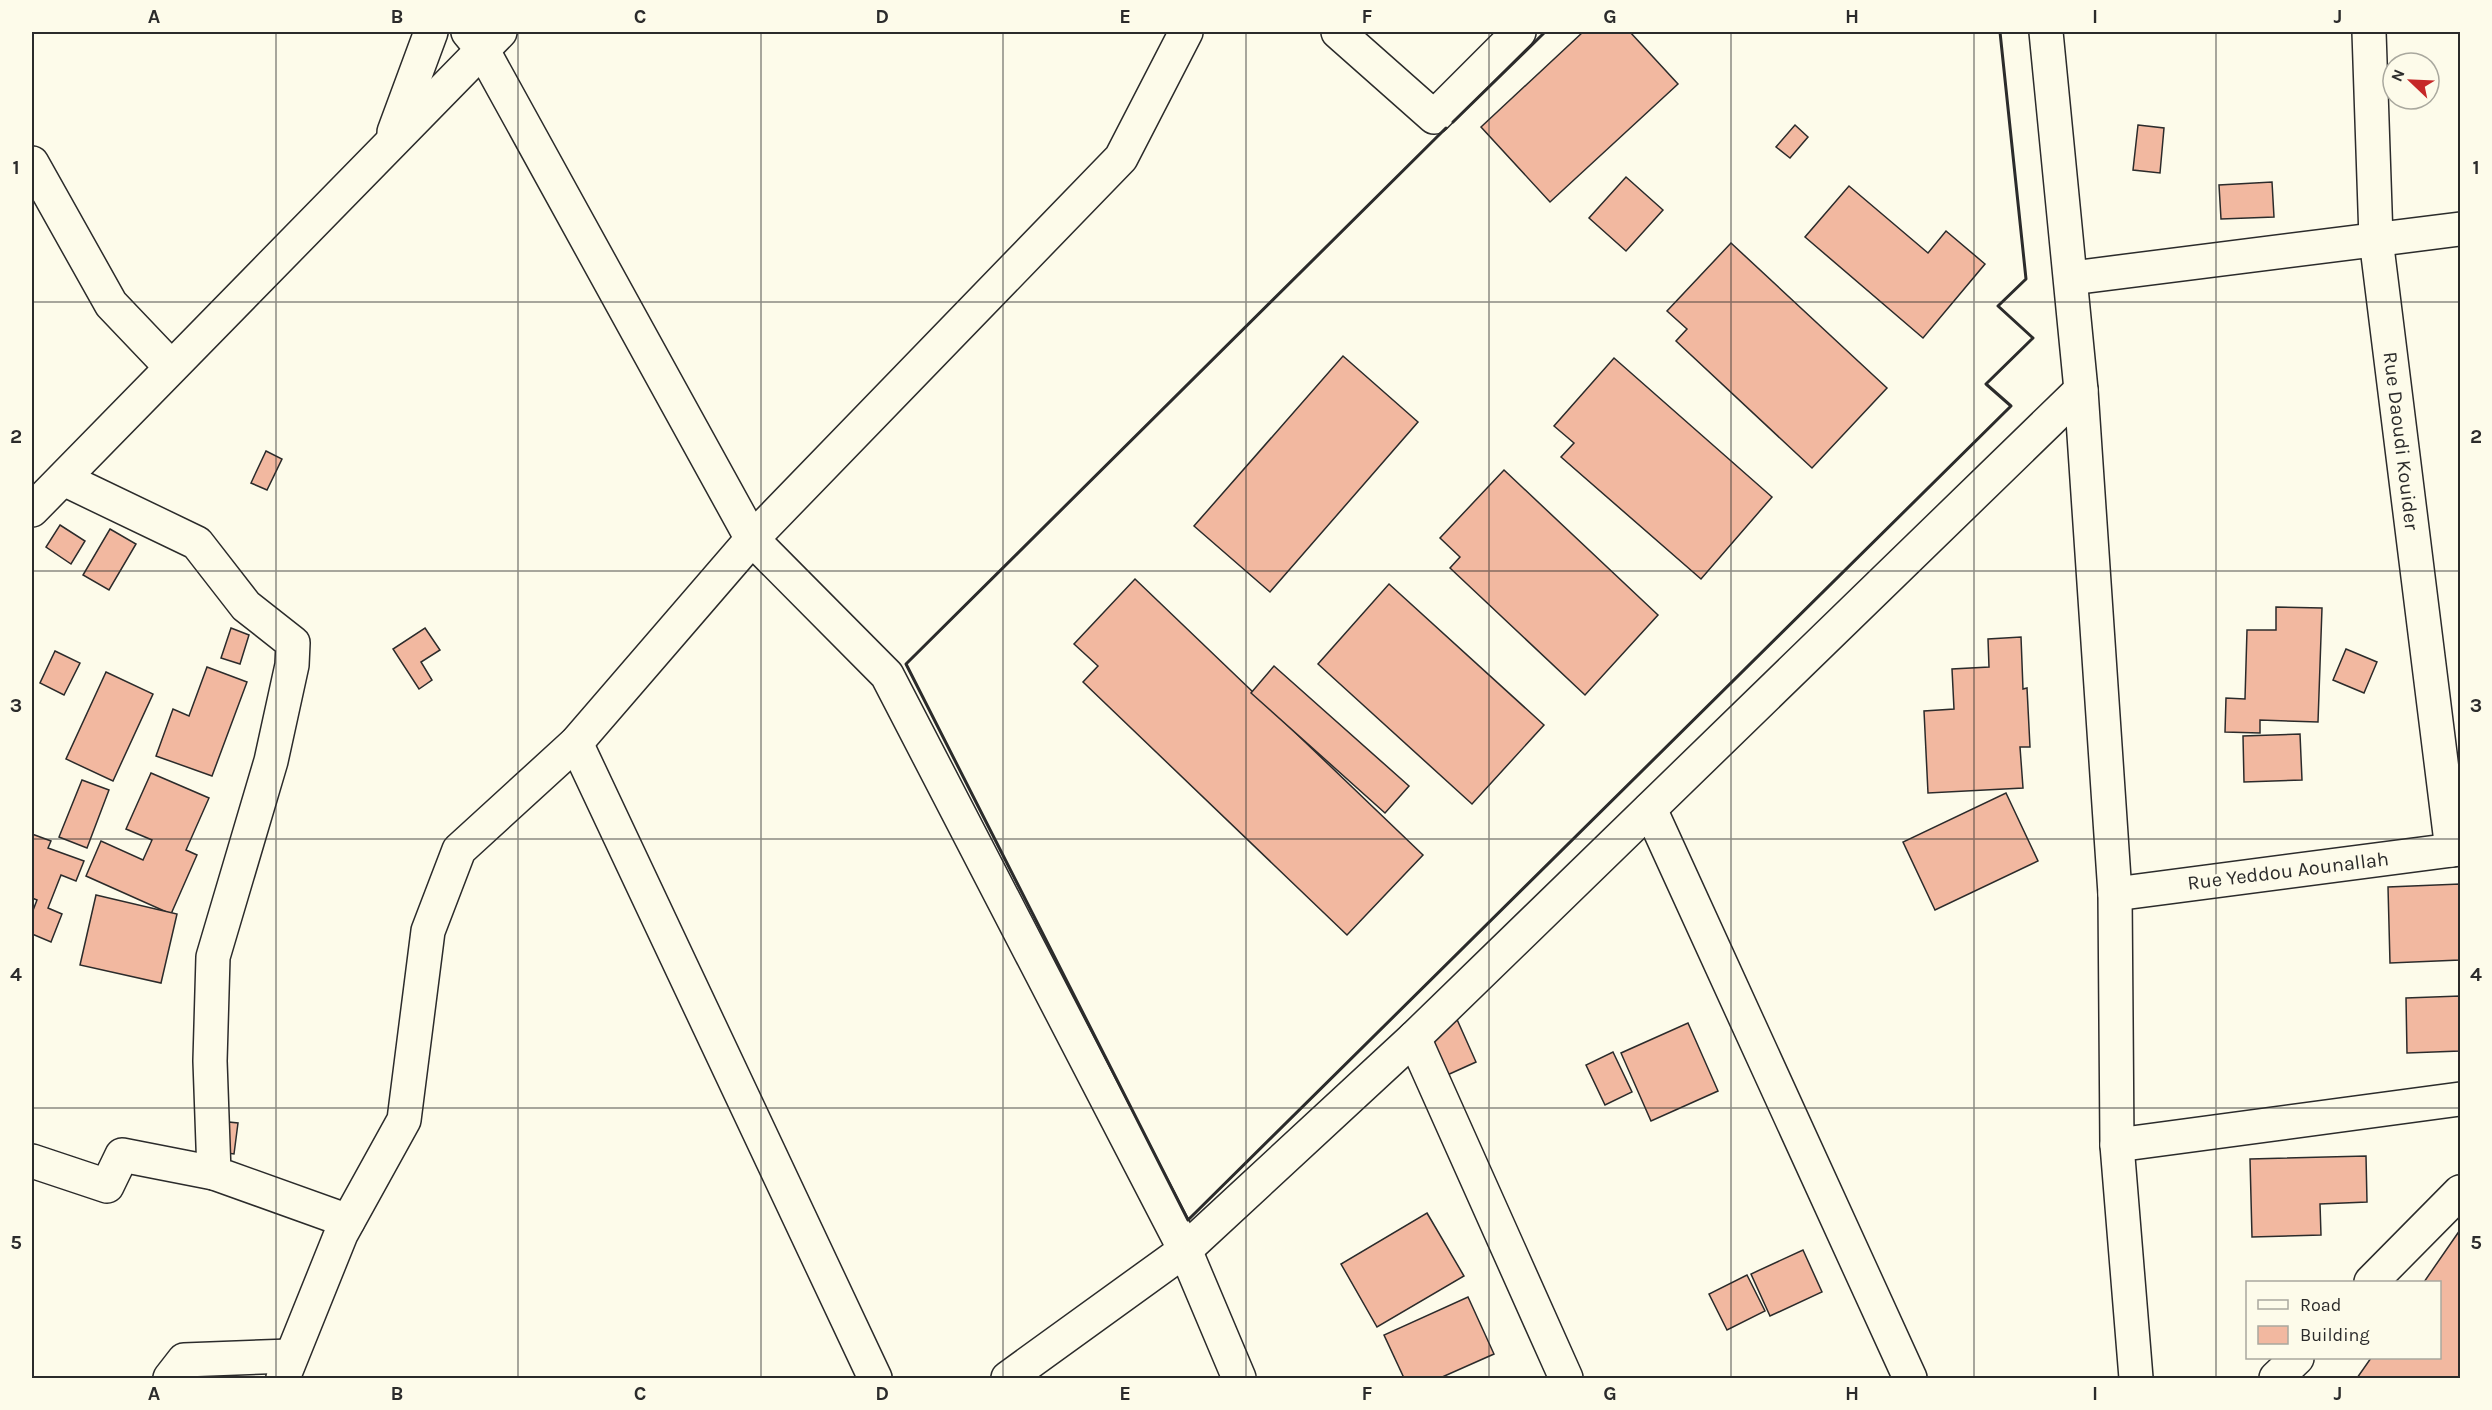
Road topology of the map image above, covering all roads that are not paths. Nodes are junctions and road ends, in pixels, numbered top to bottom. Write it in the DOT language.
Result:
graph roads {
  1 [pos="431,32"];
  2 [pos="1186,32"];
  3 [pos="1338,32"];
  4 [pos="1519,32"];
  5 [pos="2046,32"];
  6 [pos="2369,32"];
  7 [pos="483,38"];
  8 [pos="389,145"];
  9 [pos="32,163"];
  10 [pos="2460,229"];
  11 [pos="2376,239"];
  12 [pos="2072,278"];
  13 [pos="171,368"];
  14 [pos="2081,390"];
  15 [pos="96,444"];
  16 [pos="70,482"];
  17 [pos="32,510"];
  18 [pos="32,538"];
  19 [pos="752,539"];
  20 [pos="576,743"];
  21 [pos="1650,809"];
  22 [pos="2456,849"];
  23 [pos="2115,894"];
  24 [pos="1414,1038"];
  25 [pos="2460,1099"];
  26 [pos="2117,1145"];
  27 [pos="32,1161"];
  28 [pos="214,1173"];
  29 [pos="2460,1192"];
  30 [pos="348,1221"];
  31 [pos="1185,1250"];
  32 [pos="2372,1281"];
  33 [pos="2296,1359"];
  34 [pos="286,1367"];
  35 [pos="170,1378"];
  36 [pos="874,1378"];
  37 [pos="1008,1378"];
  38 [pos="1239,1378"];
  39 [pos="1566,1378"];
  40 [pos="1910,1378"];
  41 [pos="2136,1378"];
  42 [pos="2276,1378"];
  1 -- 8 [label="street"];
  2 -- 19 [label="street"];
  3 -- 4 [label="street"];
  5 -- 12 [label="street"];
  6 -- 11 [label="street, Rue Daoudi Kouider"];
  7 -- 8 [label="street"];
  7 -- 19 [label="street"];
  8 -- 13 [label="street"];
  9 -- 13 [label="street"];
  10 -- 11 [label="street"];
  11 -- 12 [label="street"];
  11 -- 22 [label="street, Rue Daoudi Kouider"];
  12 -- 14 [label="street"];
  13 -- 15 [label="street"];
  14 -- 21 [label="street"];
  14 -- 23 [label="street"];
  15 -- 16 [label="street"];
  15 -- 17 [label="street"];
  16 -- 18 [label="street"];
  16 -- 28 [label="street"];
  19 -- 20 [label="street"];
  19 -- 31 [label="street"];
  20 -- 30 [label="street"];
  20 -- 36 [label="street"];
  21 -- 24 [label="street"];
  21 -- 40 [label="street"];
  22 -- 23 [label="street, Rue Yeddou Aounallah"];
  23 -- 26 [label="street"];
  24 -- 31 [label="street"];
  24 -- 39 [label="street"];
  25 -- 26 [label="street"];
  26 -- 41 [label="street"];
  27 -- 28 [label="street"];
  28 -- 30 [label="street"];
  29 -- 32 [label="street"];
  30 -- 34 [label="street"];
  31 -- 37 [label="street"];
  31 -- 38 [label="street"];
  33 -- 42 [label="street"];
  34 -- 35 [label="street"];
}
